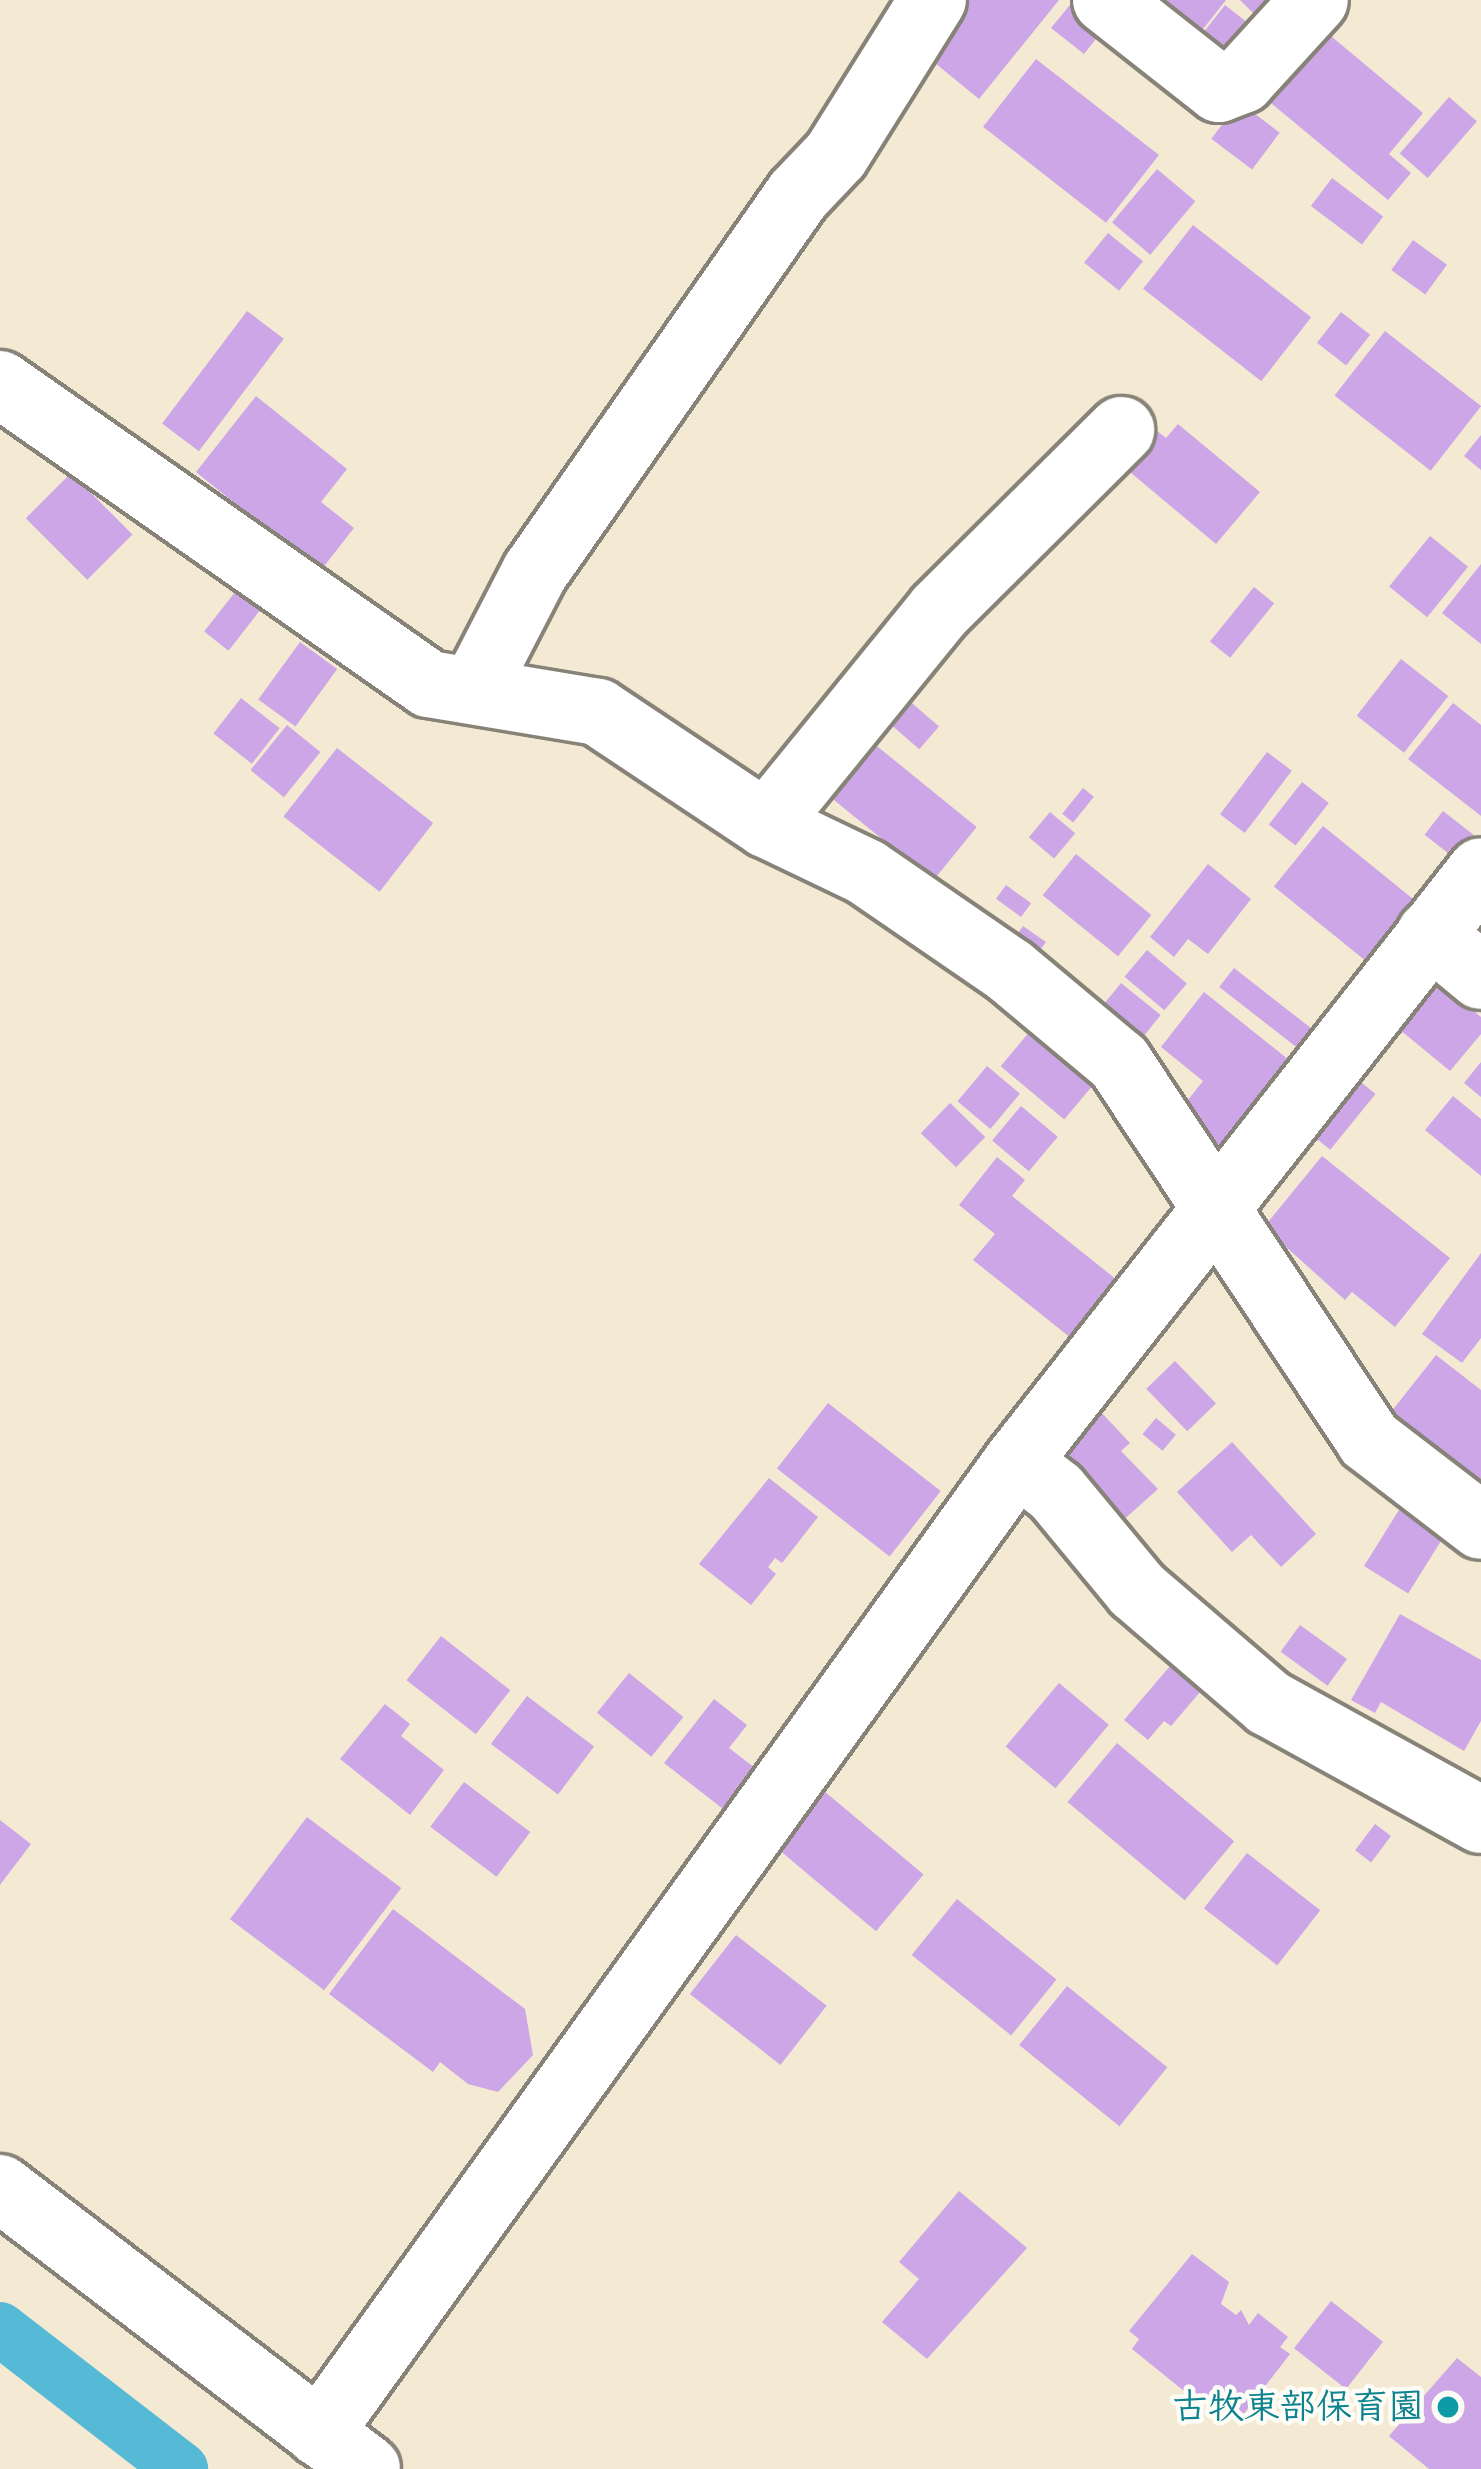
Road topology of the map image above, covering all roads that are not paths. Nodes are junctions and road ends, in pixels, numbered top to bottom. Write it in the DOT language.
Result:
graph roads {
  1 [pos="933,0"];
  2 [pos="1106,0"];
  3 [pos="1315,0"];
  4 [pos="0,384"];
  5 [pos="1121,430"];
  6 [pos="475,688"];
  7 [pos="766,824"];
  8 [pos="1481,871"];
  9 [pos="1430,934"];
  10 [pos="1481,976"];
  11 [pos="1211,1210"];
  12 [pos="1017,1462"];
  13 [pos="1481,1526"];
  14 [pos="1481,1820"];
  15 [pos="0,2188"];
  16 [pos="343,2451"];
  1 -- 6 [label="street"];
  2 -- 3 [label="street"];
  4 -- 6 [label="street"];
  5 -- 7 [label="street"];
  6 -- 7 [label="street"];
  7 -- 11 [label="street"];
  8 -- 9 [label="street"];
  9 -- 10 [label="street"];
  9 -- 11 [label="street"];
  11 -- 12 [label="street"];
  11 -- 13 [label="street"];
  12 -- 14 [label="street"];
  12 -- 16 [label="street"];
  15 -- 16 [label="street"];
}
